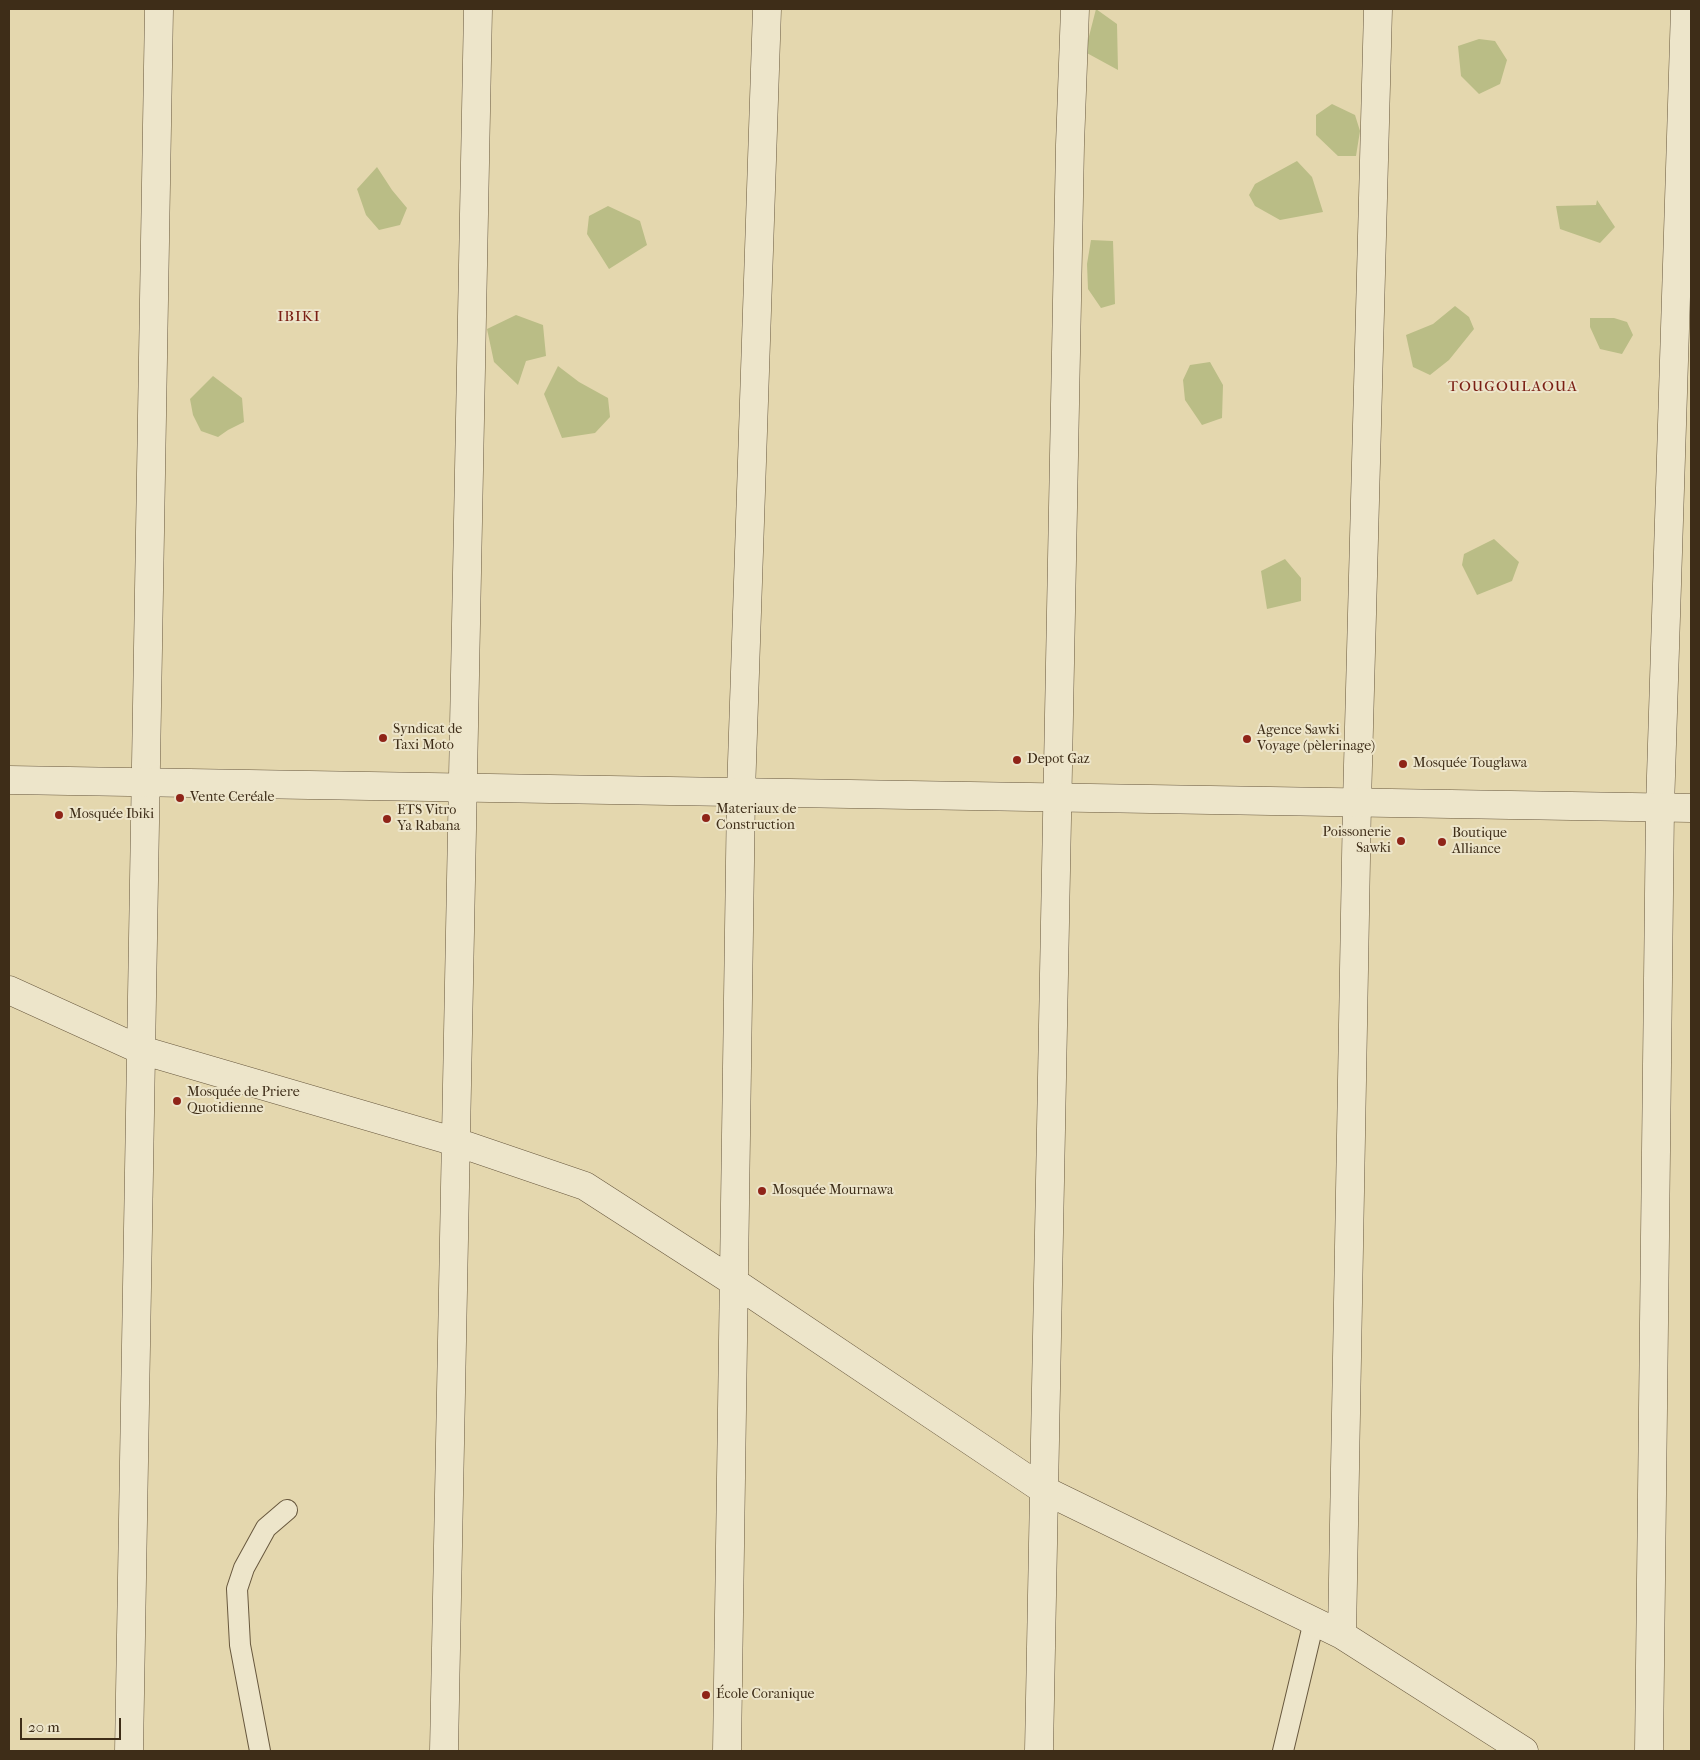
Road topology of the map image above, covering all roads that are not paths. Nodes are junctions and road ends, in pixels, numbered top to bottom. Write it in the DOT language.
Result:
graph roads {
  1 [pos="159,9"];
  2 [pos="478,9"];
  3 [pos="767,9"];
  4 [pos="1075,9"];
  5 [pos="1378,9"];
  6 [pos="1686,9"];
  7 [pos="9,780"];
  8 [pos="146,782"];
  9 [pos="463,788"];
  10 [pos="741,793"];
  11 [pos="1057,798"];
  12 [pos="1357,803"];
  13 [pos="1660,808"];
  14 [pos="1691,808"];
  15 [pos="9,990"];
  16 [pos="141,1050"];
  17 [pos="456,1142"];
  18 [pos="734,1282"];
  19 [pos="1044,1490"];
  20 [pos="287,1510"];
  21 [pos="1314,1621"];
  22 [pos="1342,1635"];
  23 [pos="129,1751"];
  24 [pos="260,1751"];
  25 [pos="444,1751"];
  26 [pos="727,1751"];
  27 [pos="1040,1751"];
  28 [pos="1283,1751"];
  29 [pos="1524,1751"];
  30 [pos="1649,1751"];
  1 -- 8 [label="street"];
  2 -- 9 [label="street"];
  3 -- 10 [label="street"];
  4 -- 11 [label="street"];
  5 -- 12 [label="street"];
  6 -- 13 [label="street"];
  7 -- 8 [label="street"];
  8 -- 9 [label="street"];
  8 -- 16 [label="street"];
  9 -- 10 [label="street"];
  9 -- 17 [label="street"];
  10 -- 11 [label="street"];
  10 -- 18 [label="street"];
  11 -- 12 [label="street"];
  11 -- 19 [label="street"];
  12 -- 13 [label="street"];
  12 -- 22 [label="street"];
  13 -- 14 [label="street"];
  13 -- 30 [label="street"];
  15 -- 16 [label="street"];
  16 -- 17 [label="street"];
  16 -- 23 [label="street"];
  17 -- 18 [label="street"];
  17 -- 25 [label="street"];
  18 -- 19 [label="street"];
  18 -- 26 [label="street"];
  19 -- 21 [label="street"];
  19 -- 27 [label="street"];
  20 -- 24 [label="lane"];
  21 -- 22 [label="street"];
  21 -- 28 [label="lane"];
  22 -- 29 [label="street"];
}
